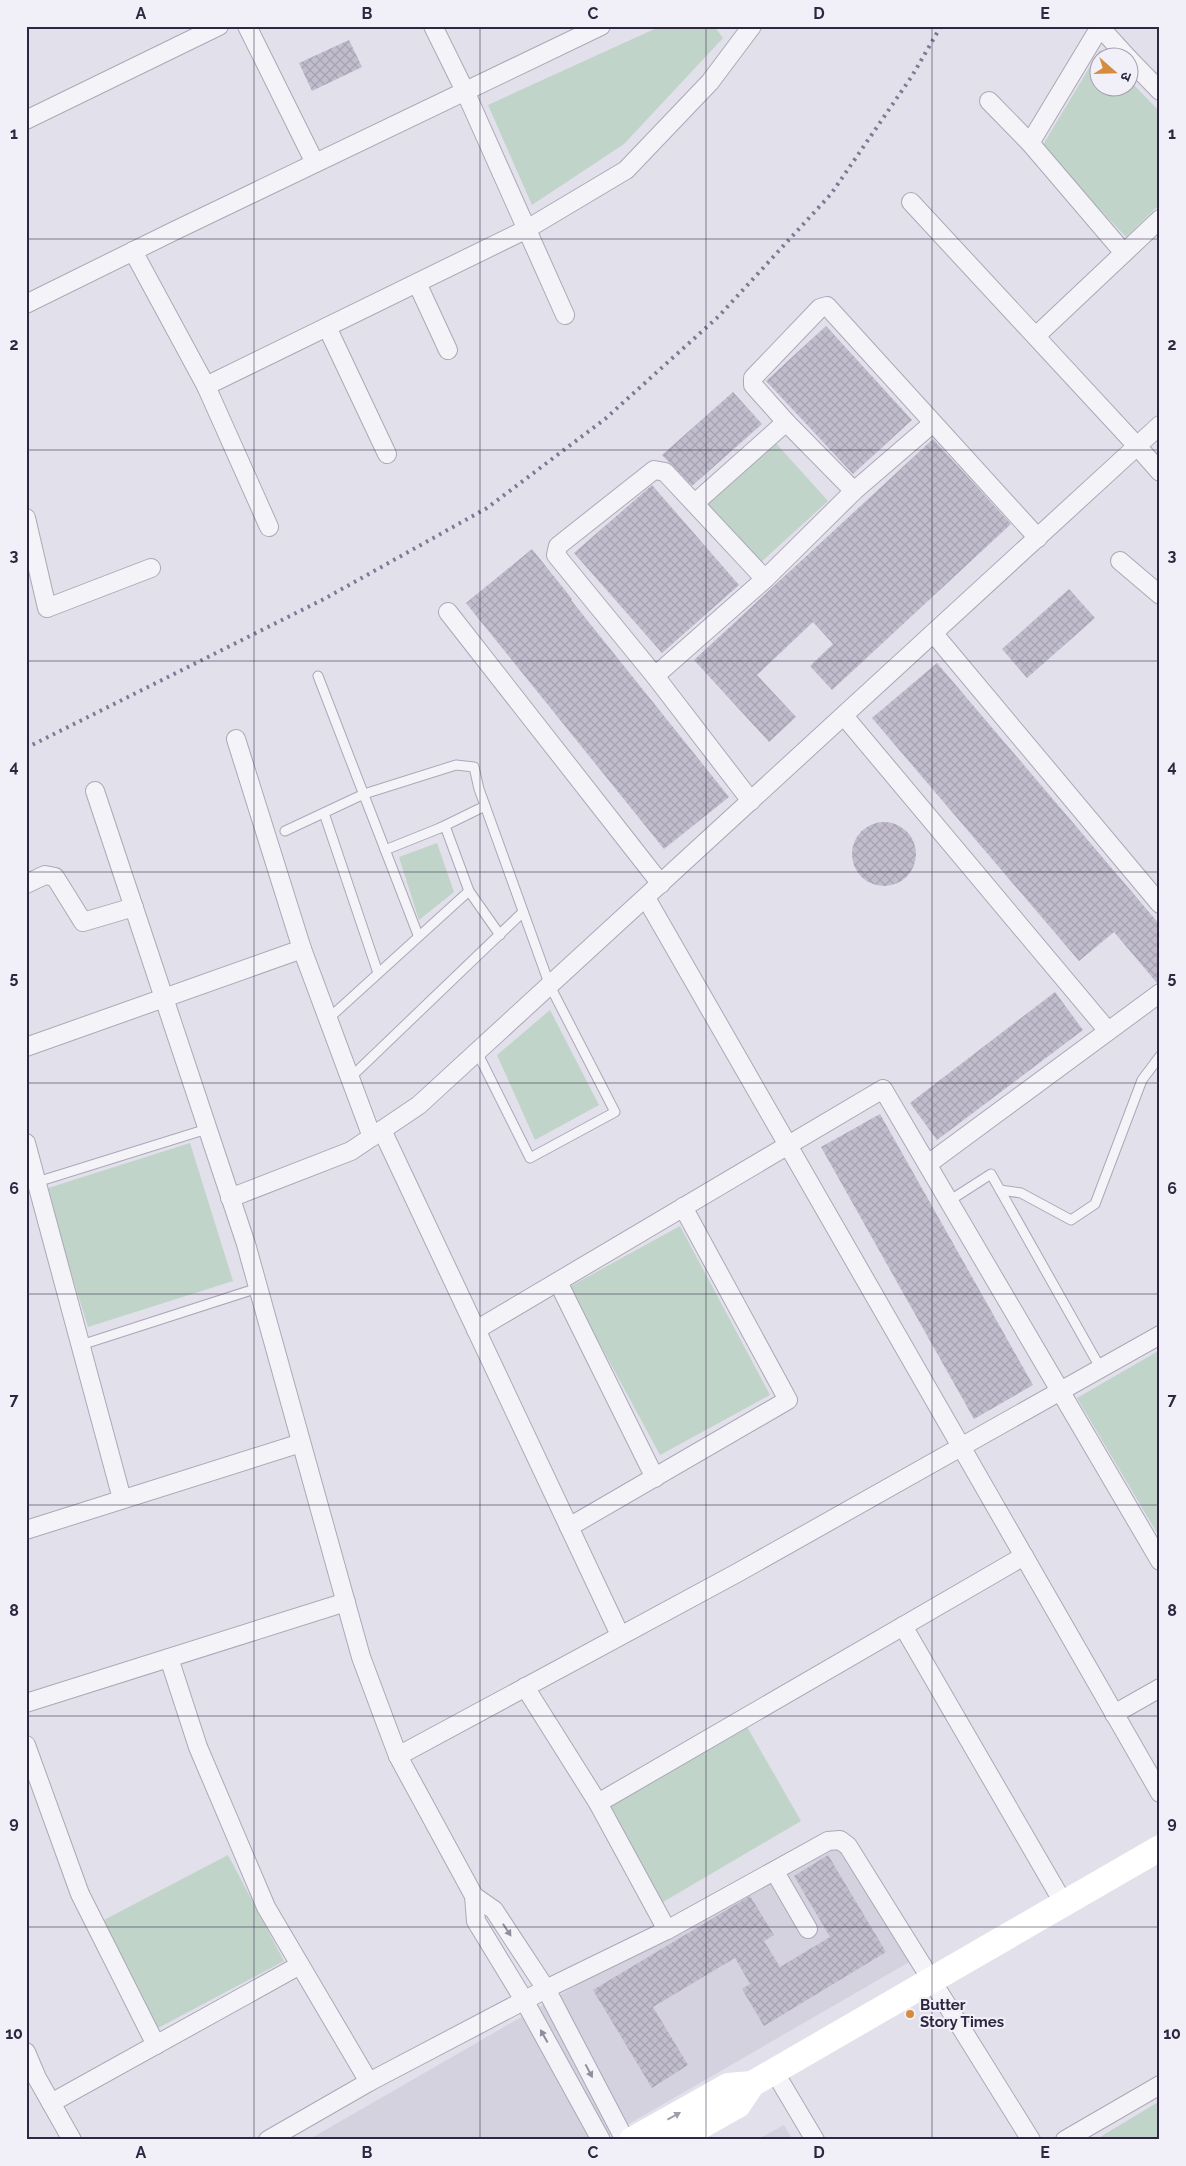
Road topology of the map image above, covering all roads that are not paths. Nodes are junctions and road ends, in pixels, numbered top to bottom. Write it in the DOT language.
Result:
graph roads {
  1 [pos="219,26"];
  2 [pos="247,26"];
  3 [pos="433,26"];
  4 [pos="601,26"];
  5 [pos="752,26"];
  6 [pos="1099,27"];
  7 [pos="1119,48"];
  8 [pos="1138,68"];
  9 [pos="465,91"];
  10 [pos="1160,91"];
  11 [pos="989,101"];
  12 [pos="26,120"];
  13 [pos="1030,143"];
  14 [pos="314,164"];
  15 [pos="911,202"];
  16 [pos="1160,219"];
  17 [pos="527,229"];
  18 [pos="133,251"];
  19 [pos="1124,253"];
  20 [pos="417,282"];
  21 [pos="26,304"];
  22 [pos="565,315"];
  23 [pos="327,327"];
  24 [pos="1036,336"];
  25 [pos="448,350"];
  26 [pos="206,386"];
  27 [pos="786,422"];
  28 [pos="933,423"];
  29 [pos="1160,425"];
  30 [pos="1138,446"];
  31 [pos="387,454"];
  32 [pos="1160,472"];
  33 [pos="854,491"];
  34 [pos="695,503"];
  35 [pos="269,527"];
  36 [pos="27,529"];
  37 [pos="1038,538"];
  38 [pos="1120,561"];
  39 [pos="150,568"];
  40 [pos="765,579"];
  41 [pos="1160,595"];
  42 [pos="448,612"];
  43 [pos="934,634"];
  44 [pos="318,676"];
  45 [pos="655,676"];
  46 [pos="844,716"];
  47 [pos="236,739"];
  48 [pos="95,791"];
  49 [pos="364,794"];
  50 [pos="752,801"];
  51 [pos="485,806"];
  52 [pos="324,813"];
  53 [pos="437,829"];
  54 [pos="285,831"];
  55 [pos="385,850"];
  56 [pos="26,884"];
  57 [pos="661,884"];
  58 [pos="469,891"];
  59 [pos="646,898"];
  60 [pos="1160,904"];
  61 [pos="134,907"];
  62 [pos="523,912"];
  63 [pos="418,935"];
  64 [pos="500,935"];
  65 [pos="302,950"];
  66 [pos="378,973"];
  67 [pos="550,986"];
  68 [pos="1160,993"];
  69 [pos="164,998"];
  70 [pos="328,1019"];
  71 [pos="1108,1031"];
  72 [pos="26,1047"];
  73 [pos="477,1052"];
  74 [pos="1160,1056"];
  75 [pos="350,1078"];
  76 [pos="207,1129"];
  77 [pos="377,1134"];
  78 [pos="26,1143"];
  79 [pos="788,1146"];
  80 [pos="928,1164"];
  81 [pos="37,1182"];
  82 [pos="1000,1190"];
  83 [pos="230,1198"];
  84 [pos="949,1201"];
  85 [pos="684,1207"];
  86 [pos="558,1282"];
  87 [pos="258,1288"];
  88 [pos="476,1330"];
  89 [pos="1160,1335"];
  90 [pos="81,1345"];
  91 [pos="1101,1369"];
  92 [pos="1060,1392"];
  93 [pos="301,1442"];
  94 [pos="961,1447"];
  95 [pos="655,1478"];
  96 [pos="122,1499"];
  97 [pos="569,1527"];
  98 [pos="26,1530"];
  99 [pos="1024,1556"];
  100 [pos="1160,1561"];
  101 [pos="346,1602"];
  102 [pos="902,1626"];
  103 [pos="620,1635"];
  104 [pos="169,1658"];
  105 [pos="525,1687"];
  106 [pos="1160,1688"];
  107 [pos="26,1703"];
  108 [pos="1114,1714"];
  109 [pos="26,1745"];
  110 [pos="398,1756"];
  111 [pos="1160,1793"];
  112 [pos="598,1803"];
  113 [pos="1160,1848"];
  114 [pos="775,1872"];
  115 [pos="474,1896"];
  116 [pos="1064,1904"];
  117 [pos="808,1929"];
  118 [pos="667,1930"];
  119 [pos="300,1965"];
  120 [pos="932,1980"];
  121 [pos="546,1989"];
  122 [pos="524,2000"];
  123 [pos="156,2045"];
  124 [pos="26,2052"];
  125 [pos="763,2077"];
  126 [pos="369,2082"];
  127 [pos="1160,2085"];
  128 [pos="51,2103"];
  129 [pos="72,2140"];
  130 [pos="268,2140"];
  131 [pos="602,2140"];
  132 [pos="625,2140"];
  133 [pos="632,2140"];
  134 [pos="676,2140"];
  135 [pos="815,2140"];
  136 [pos="1030,2140"];
  137 [pos="1065,2140"];
  1 -- 12 [label="street"];
  2 -- 14 [label="street"];
  3 -- 9 [label="street"];
  4 -- 9 [label="street"];
  5 -- 17 [label="street"];
  6 -- 7 [label="street"];
  6 -- 13 [label="street"];
  8 -- 10 [label="street"];
  9 -- 14 [label="street"];
  9 -- 17 [label="street"];
  11 -- 13 [label="street"];
  13 -- 19 [label="street"];
  14 -- 18 [label="street"];
  15 -- 24 [label="street"];
  16 -- 19 [label="street"];
  17 -- 20 [label="street"];
  17 -- 22 [label="street"];
  18 -- 21 [label="street"];
  18 -- 26 [label="street"];
  19 -- 24 [label="street"];
  20 -- 23 [label="street"];
  20 -- 25 [label="street"];
  23 -- 26 [label="street"];
  23 -- 31 [label="street"];
  24 -- 30 [label="street"];
  26 -- 35 [label="street"];
  27 -- 28 [label="street"];
  27 -- 33 [label="street"];
  27 -- 34 [label="street"];
  28 -- 33 [label="street"];
  28 -- 37 [label="street"];
  29 -- 30 [label="street"];
  30 -- 32 [label="street"];
  30 -- 37 [label="street"];
  33 -- 40 [label="street"];
  34 -- 40 [label="street"];
  34 -- 45 [label="street"];
  36 -- 39 [label="street"];
  37 -- 43 [label="street"];
  38 -- 41 [label="street"];
  40 -- 45 [label="street"];
  42 -- 57 [label="street"];
  43 -- 46 [label="street"];
  43 -- 60 [label="street"];
  44 -- 49 [label="lane"];
  45 -- 50 [label="street"];
  46 -- 50 [label="street"];
  46 -- 71 [label="street"];
  47 -- 65 [label="street"];
  48 -- 61 [label="street"];
  49 -- 51 [label="lane"];
  49 -- 52 [label="lane"];
  49 -- 55 [label="lane"];
  50 -- 57 [label="street"];
  51 -- 53 [label="lane"];
  51 -- 62 [label="lane"];
  52 -- 54 [label="lane"];
  52 -- 66 [label="lane"];
  53 -- 55 [label="lane"];
  53 -- 58 [label="lane"];
  55 -- 63 [label="lane"];
  56 -- 61 [label="street"];
  57 -- 59 [label="street"];
  58 -- 63 [label="lane"];
  58 -- 64 [label="lane"];
  59 -- 67 [label="street"];
  59 -- 79 [label="street"];
  61 -- 69 [label="street"];
  62 -- 64 [label="lane"];
  62 -- 67 [label="lane"];
  63 -- 66 [label="lane"];
  64 -- 75 [label="lane"];
  65 -- 69 [label="street"];
  65 -- 70 [label="street"];
  66 -- 70 [label="lane"];
  67 -- 73 [label="street"];
  67 -- 73 [label="lane"];
  68 -- 71 [label="street"];
  69 -- 72 [label="street"];
  69 -- 76 [label="street"];
  70 -- 75 [label="street"];
  71 -- 80 [label="street"];
  73 -- 77 [label="street"];
  74 -- 82 [label="lane"];
  75 -- 77 [label="street"];
  76 -- 81 [label="lane"];
  76 -- 83 [label="street"];
  77 -- 83 [label="street"];
  77 -- 88 [label="street"];
  78 -- 81 [label="street"];
  79 -- 80 [label="street"];
  79 -- 85 [label="street"];
  79 -- 94 [label="street"];
  80 -- 84 [label="street"];
  81 -- 90 [label="street"];
  82 -- 84 [label="lane"];
  82 -- 91 [label="lane"];
  83 -- 87 [label="street"];
  84 -- 92 [label="street"];
  85 -- 86 [label="street"];
  85 -- 95 [label="street"];
  86 -- 88 [label="street"];
  86 -- 95 [label="street"];
  87 -- 90 [label="lane"];
  87 -- 93 [label="street"];
  88 -- 97 [label="street"];
  89 -- 91 [label="street"];
  90 -- 96 [label="street"];
  91 -- 92 [label="street"];
  92 -- 94 [label="street"];
  92 -- 100 [label="street"];
  93 -- 96 [label="street"];
  93 -- 101 [label="street"];
  94 -- 99 [label="street"];
  94 -- 103 [label="street"];
  95 -- 97 [label="street"];
  96 -- 98 [label="street"];
  97 -- 103 [label="street"];
  99 -- 102 [label="street"];
  99 -- 108 [label="street"];
  101 -- 104 [label="street"];
  101 -- 110 [label="street"];
  102 -- 112 [label="street"];
  102 -- 116 [label="street"];
  103 -- 105 [label="street"];
  104 -- 107 [label="street"];
  104 -- 119 [label="street"];
  105 -- 110 [label="street"];
  105 -- 112 [label="street"];
  106 -- 108 [label="street"];
  108 -- 111 [label="street"];
  109 -- 123 [label="street"];
  110 -- 115 [label="street"];
  112 -- 118 [label="street"];
  113 -- 116 [label="main road"];
  114 -- 117 [label="street"];
  114 -- 118 [label="street"];
  114 -- 120 [label="street"];
  115 -- 121 [label="street, one-way"];
  115 -- 122 [label="street"];
  116 -- 120 [label="main road"];
  118 -- 121 [label="street"];
  119 -- 123 [label="street"];
  119 -- 126 [label="street"];
  120 -- 125 [label="main road"];
  120 -- 136 [label="street"];
  121 -- 122 [label="street"];
  121 -- 132 [label="street, one-way"];
  122 -- 126 [label="street"];
  131 -- 122 [label="street, one-way"];
  123 -- 128 [label="street"];
  124 -- 128 [label="street"];
  133 -- 125 [label="main road, one-way"];
  125 -- 134 [label="main road"];
  125 -- 135 [label="street"];
  126 -- 130 [label="street"];
  127 -- 137 [label="street"];
  128 -- 129 [label="street"];
}
